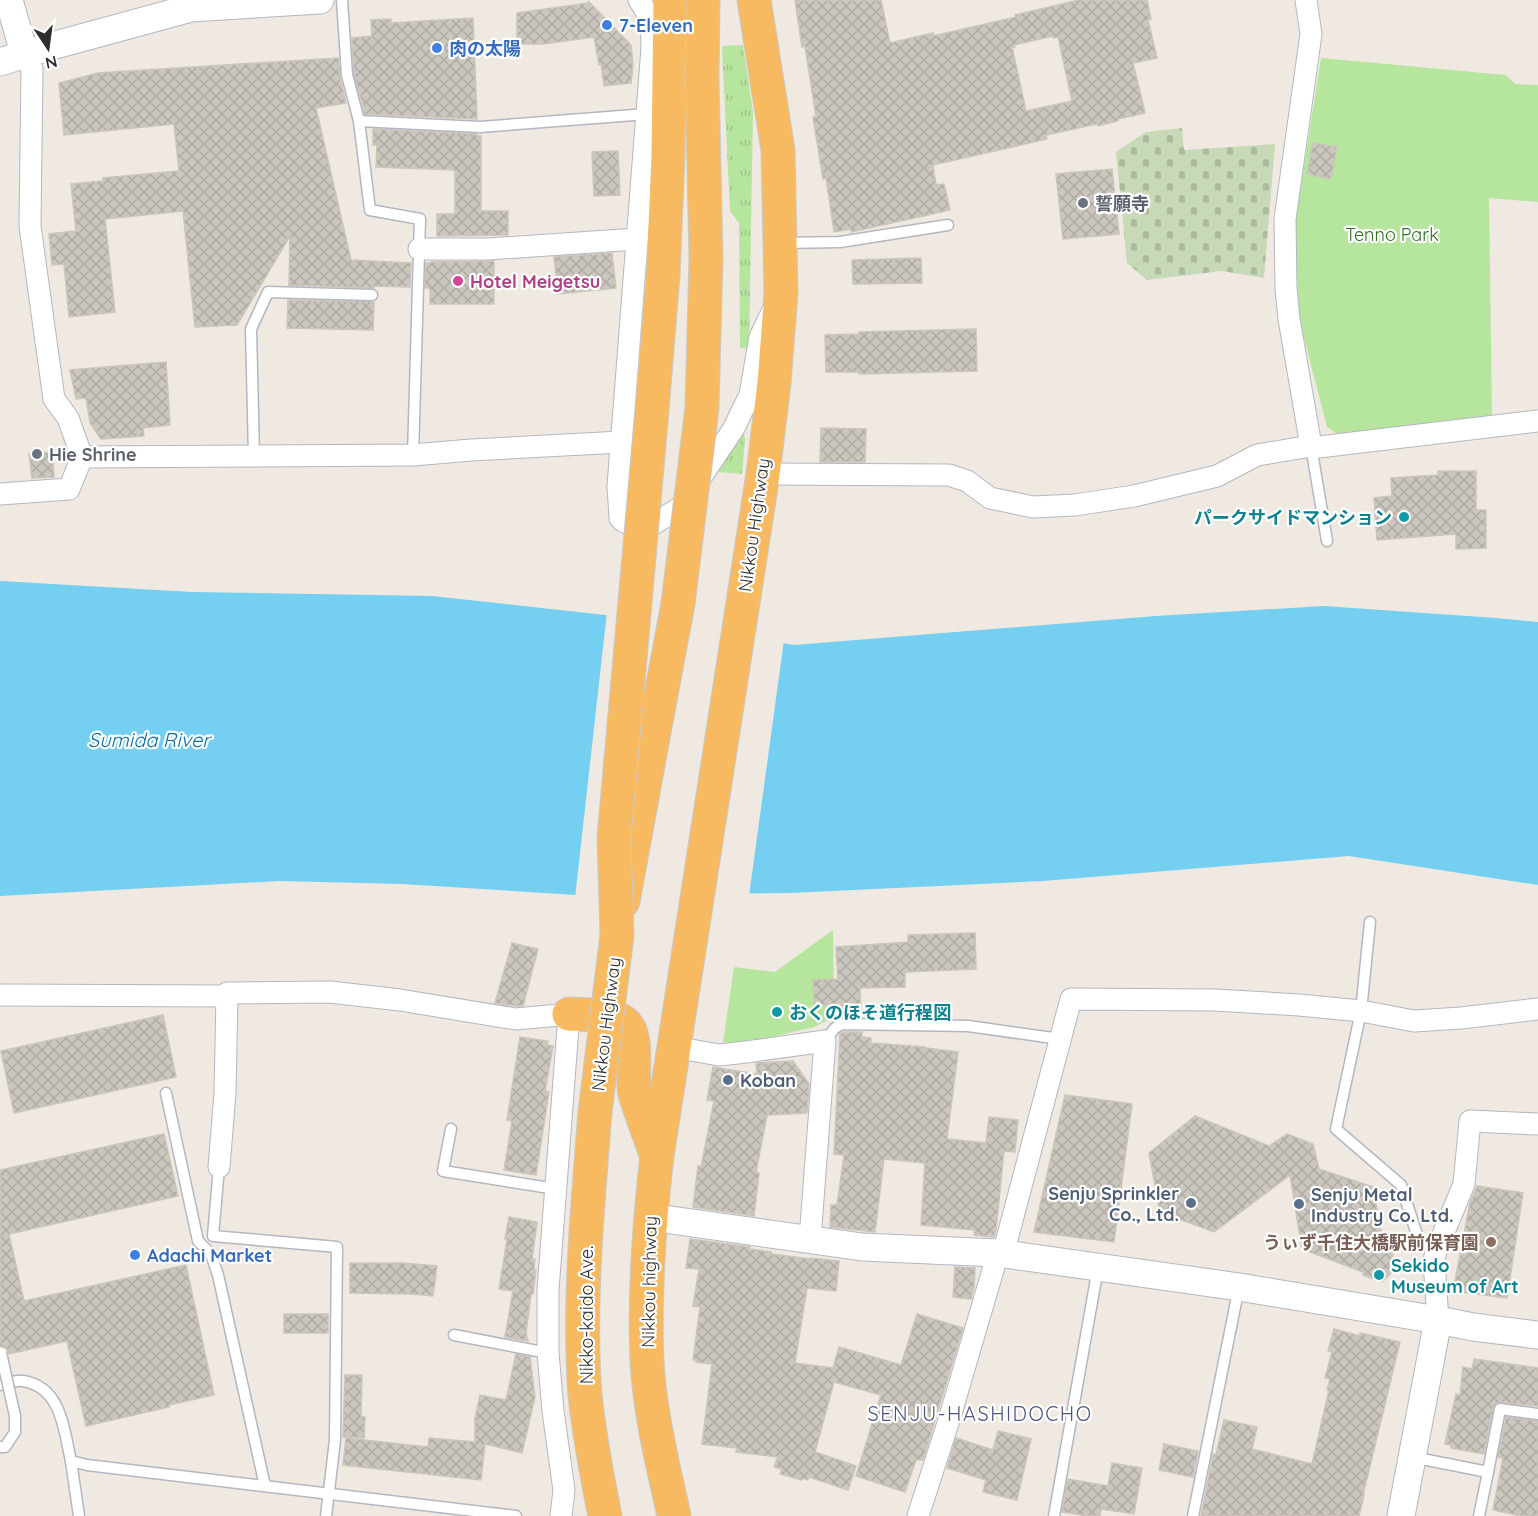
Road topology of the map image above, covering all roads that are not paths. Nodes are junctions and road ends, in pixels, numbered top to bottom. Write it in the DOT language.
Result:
graph roads {
  1 [pos="9,0"];
  2 [pos="320,0"];
  3 [pos="342,0"];
  4 [pos="639,0"];
  5 [pos="670,0"];
  6 [pos="703,0"];
  7 [pos="754,0"];
  8 [pos="1306,0"];
  9 [pos="670,56"];
  10 [pos="12,58"];
  11 [pos="646,114"];
  12 [pos="359,121"];
  13 [pos="948,225"];
  14 [pos="637,239"];
  15 [pos="780,243"];
  16 [pos="420,249"];
  17 [pos="781,293"];
  18 [pos="372,295"];
  19 [pos="1538,421"];
  20 [pos="621,442"];
  21 [pos="1315,446"];
  22 [pos="413,455"];
  23 [pos="254,456"];
  24 [pos="82,458"];
  25 [pos="762,474"];
  26 [pos="0,494"];
  27 [pos="1327,541"];
  28 [pos="1370,922"];
  29 [pos="617,935"];
  30 [pos="0,995"];
  31 [pos="227,996"];
  32 [pos="1538,1009"];
  33 [pos="1361,1011"];
  34 [pos="569,1014"];
  35 [pos="1060,1039"];
  36 [pos="825,1041"];
  37 [pos="674,1047"];
  38 [pos="166,1093"];
  39 [pos="595,1112"];
  40 [pos="1538,1124"];
  41 [pos="451,1129"];
  42 [pos="657,1156"];
  43 [pos="219,1167"];
  44 [pos="556,1189"];
  45 [pos="650,1217"];
  46 [pos="213,1236"];
  47 [pos="810,1239"];
  48 [pos="1436,1251"];
  49 [pos="1000,1253"];
  50 [pos="211,1254"];
  51 [pos="1098,1267"];
  52 [pos="1239,1287"];
  53 [pos="1438,1320"];
  54 [pos="454,1335"];
  55 [pos="1538,1335"];
  56 [pos="1,1353"];
  57 [pos="548,1353"];
  58 [pos="0,1385"];
  59 [pos="1538,1414"];
  60 [pos="0,1447"];
  61 [pos="1413,1457"];
  62 [pos="71,1461"];
  63 [pos="1488,1472"];
  64 [pos="265,1486"];
  65 [pos="329,1494"];
  66 [pos="79,1516"];
  67 [pos="326,1516"];
  68 [pos="516,1516"];
  69 [pos="561,1516"];
  70 [pos="605,1516"];
  71 [pos="674,1516"];
  72 [pos="918,1516"];
  73 [pos="1054,1516"];
  74 [pos="1193,1516"];
  75 [pos="1401,1516"];
  76 [pos="1479,1516"];
  1 -- 10 [label="street"];
  2 -- 10 [label="street"];
  3 -- 12 [label="lane"];
  4 -- 11 [label="street"];
  5 -- 9 [label="highway, Nikkou Highway"];
  6 -- 29 [label="highway, Nikkou Highway, bridge"];
  7 -- 15 [label="highway, Nikkou Highway"];
  8 -- 21 [label="street"];
  9 -- 11 [label="lane"];
  9 -- 29 [label="highway, Nikkou Highway, bridge"];
  10 -- 24 [label="street"];
  11 -- 12 [label="lane"];
  11 -- 14 [label="street"];
  12 -- 16 [label="lane"];
  13 -- 15 [label="lane"];
  14 -- 16 [label="street"];
  14 -- 20 [label="street"];
  15 -- 17 [label="highway, Nikkou Highway"];
  16 -- 22 [label="lane"];
  17 -- 20 [label="street"];
  17 -- 25 [label="highway, Nikkou Highway"];
  18 -- 23 [label="lane"];
  19 -- 21 [label="street"];
  20 -- 22 [label="street"];
  21 -- 25 [label="street"];
  21 -- 27 [label="lane"];
  22 -- 23 [label="street"];
  23 -- 24 [label="street"];
  24 -- 26 [label="street"];
  25 -- 37 [label="highway, Nikkou Highway"];
  28 -- 33 [label="lane"];
  29 -- 39 [label="highway, Nikkou Highway, bridge"];
  30 -- 31 [label="street"];
  31 -- 34 [label="street"];
  31 -- 43 [label="street"];
  32 -- 33 [label="street"];
  33 -- 35 [label="street"];
  33 -- 48 [label="lane"];
  34 -- 42 [label="highway"];
  34 -- 44 [label="street"];
  35 -- 36 [label="lane"];
  35 -- 49 [label="street"];
  36 -- 37 [label="street"];
  36 -- 47 [label="street"];
  37 -- 42 [label="highway, Nikkou highway"];
  38 -- 50 [label="lane"];
  39 -- 70 [label="highway, Nikko-kaido Ave."];
  40 -- 48 [label="street"];
  41 -- 44 [label="lane"];
  42 -- 45 [label="highway, Nikkou highway"];
  43 -- 46 [label="lane"];
  44 -- 57 [label="street"];
  45 -- 47 [label="street"];
  45 -- 71 [label="highway, Nikkou highway"];
  46 -- 50 [label="lane"];
  46 -- 65 [label="lane"];
  47 -- 49 [label="street"];
  48 -- 53 [label="street"];
  49 -- 51 [label="street"];
  49 -- 72 [label="street"];
  50 -- 64 [label="lane"];
  51 -- 52 [label="street"];
  51 -- 73 [label="lane"];
  52 -- 53 [label="street"];
  52 -- 74 [label="lane"];
  53 -- 55 [label="street"];
  53 -- 61 [label="street"];
  54 -- 57 [label="lane"];
  56 -- 60 [label="lane, bridge"];
  57 -- 69 [label="street"];
  58 -- 62 [label="lane"];
  59 -- 63 [label="lane"];
  61 -- 63 [label="lane"];
  61 -- 75 [label="street"];
  62 -- 64 [label="lane"];
  62 -- 66 [label="lane"];
  63 -- 76 [label="lane"];
  64 -- 65 [label="lane"];
  65 -- 67 [label="lane"];
  65 -- 68 [label="lane"];
}
